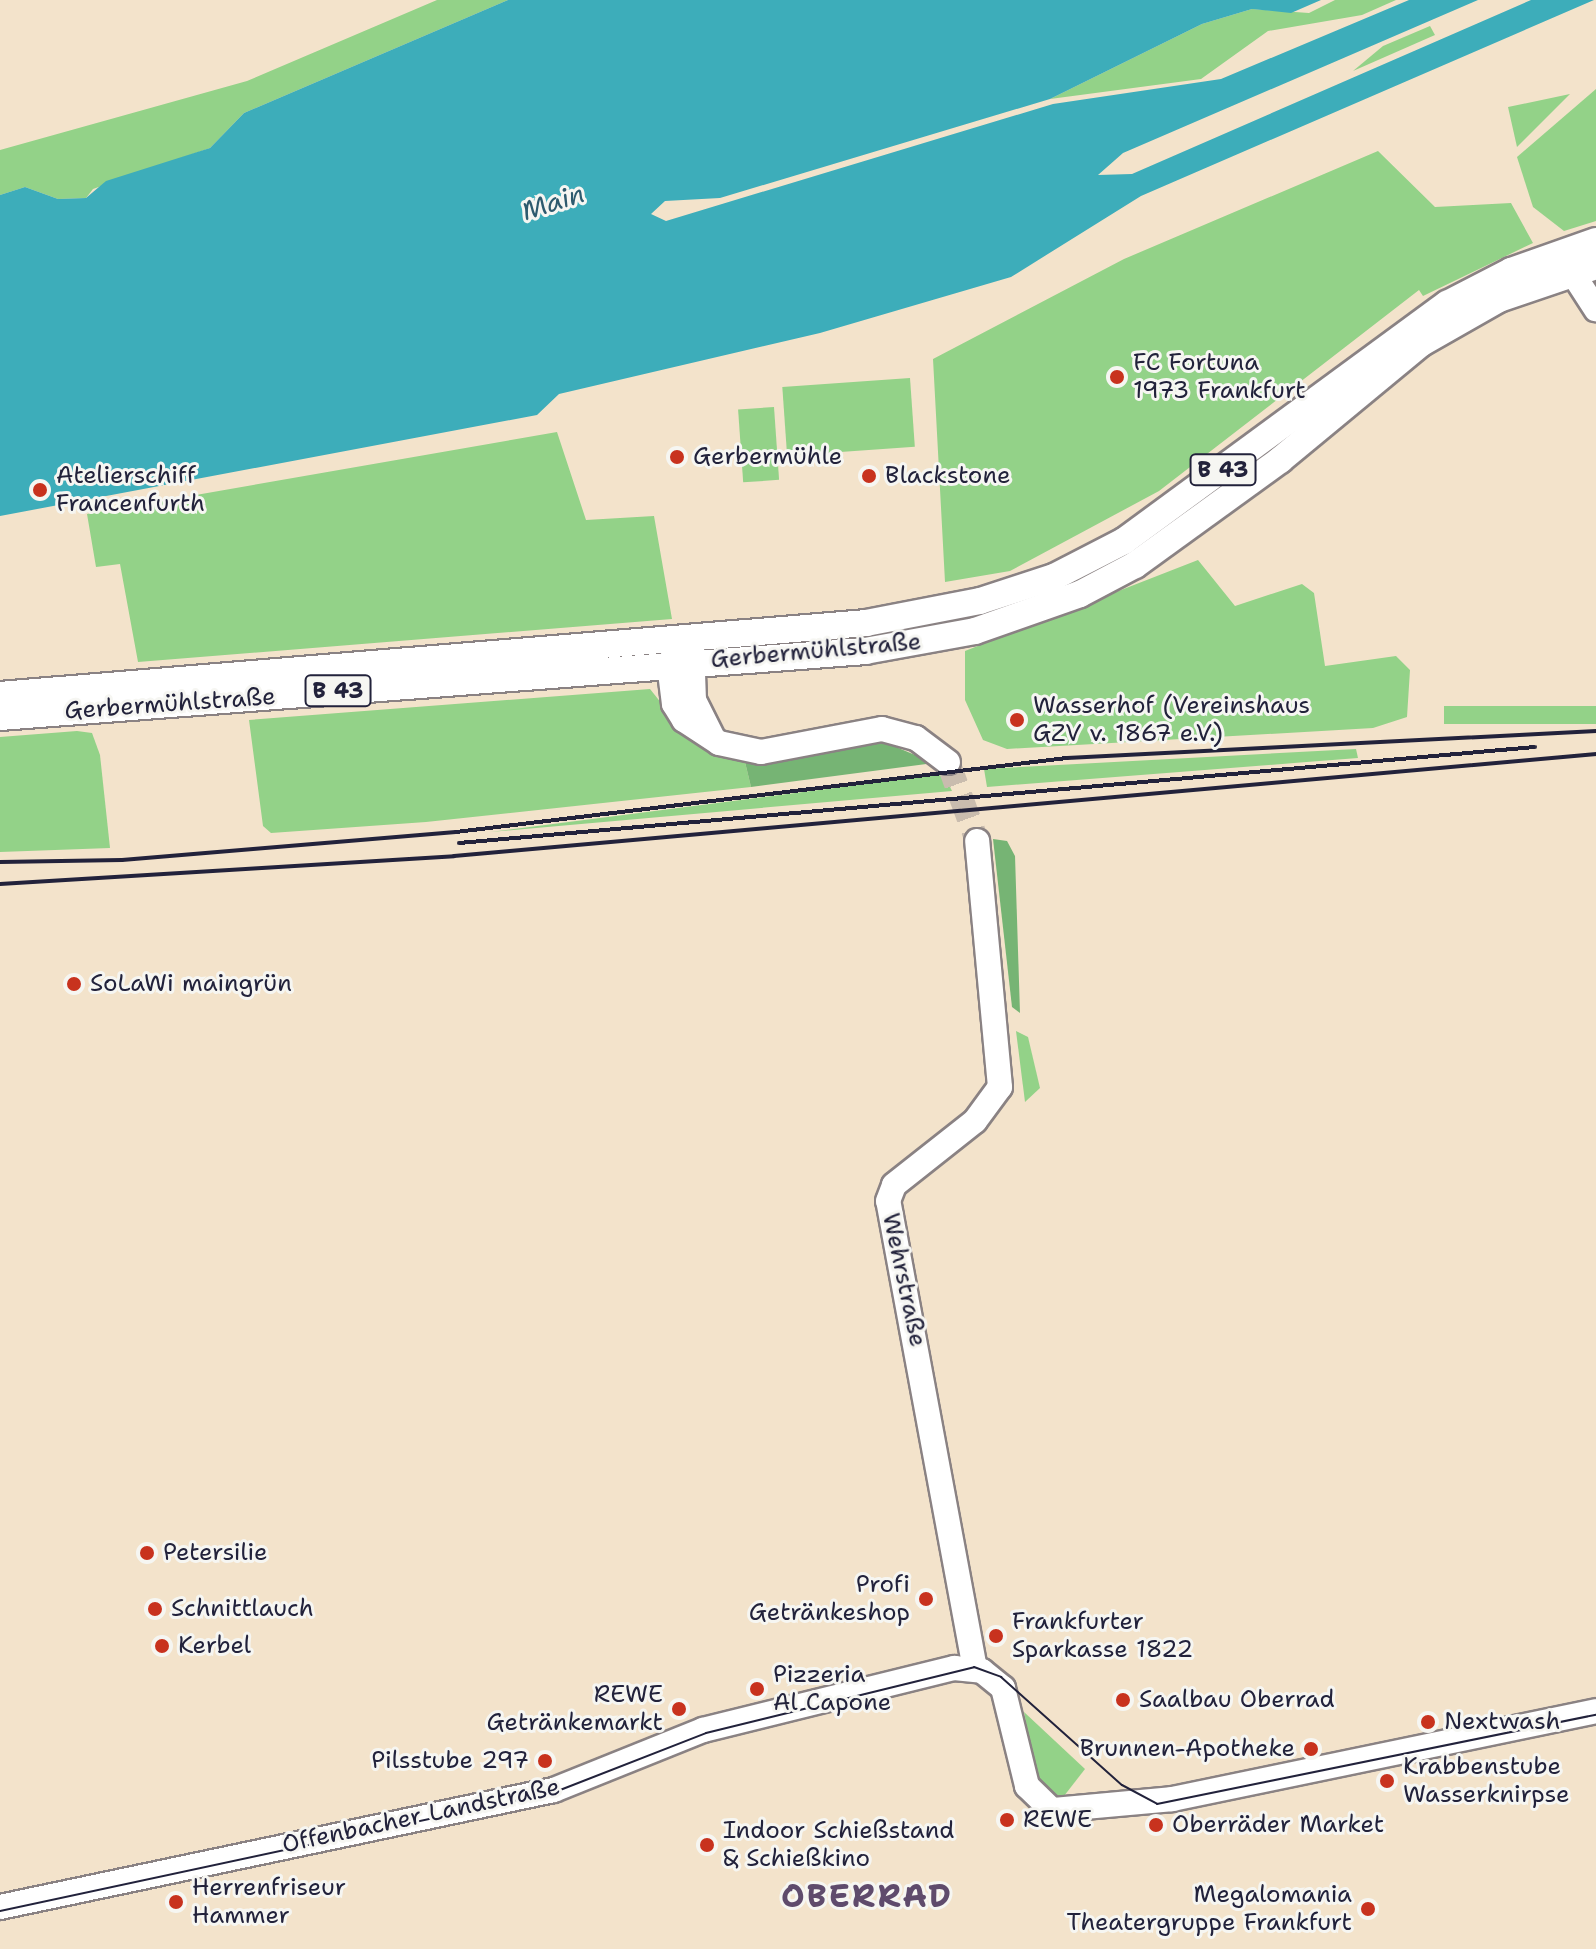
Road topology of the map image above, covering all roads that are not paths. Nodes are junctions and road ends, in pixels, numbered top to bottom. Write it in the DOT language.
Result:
graph roads {
  1 [pos="1588,261"];
  2 [pos="1596,309"];
  3 [pos="684,655"];
  4 [pos="0,695"];
  5 [pos="99,700"];
  6 [pos="0,717"];
  7 [pos="948,762"];
  8 [pos="977,841"];
  9 [pos="975,1669"];
  10 [pos="1596,1711"];
  11 [pos="0,1907"];
  1 -- 2 [label="main road"];
  1 -- 3 [label="main road, Gerbermühlstraße / B 43"];
  3 -- 5 [label="main road, Gerbermühlstraße / B 43"];
  3 -- 7 [label="main road"];
  4 -- 5 [label="main road, Gerbermühlstraße / B 43"];
  5 -- 6 [label="main road, Gerbermühlstraße / B 43"];
  8 -- 9 [label="main road, Wehrstraße"];
  9 -- 10 [label="main road"];
  9 -- 11 [label="main road, Offenbacher Landstraße"];
}
